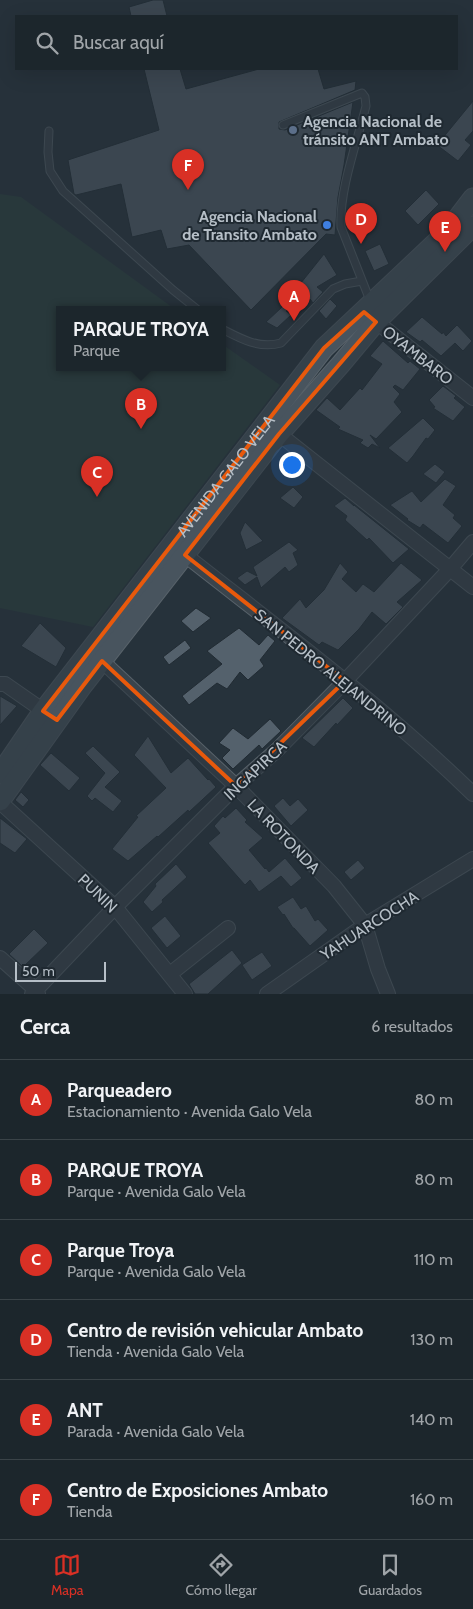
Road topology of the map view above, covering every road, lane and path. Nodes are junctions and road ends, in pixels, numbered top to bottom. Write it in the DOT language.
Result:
graph roads {
  1 [pos="283,125"];
  2 [pos="49,130"];
  3 [pos="473,198"];
  4 [pos="473,226"];
  5 [pos="362,281"];
  6 [pos="193,306"];
  7 [pos="370,312"];
  8 [pos="226,331"];
  9 [pos="473,398"];
  10 [pos="279,434"];
  11 [pos="473,542"];
  12 [pos="185,555"];
  13 [pos="450,570"];
  14 [pos="473,587"];
  15 [pos="102,660"];
  16 [pos="345,681"];
  17 [pos="0,684"];
  18 [pos="50,716"];
  19 [pos="0,774"];
  20 [pos="236,786"];
  21 [pos="473,794"];
  22 [pos="0,801"];
  23 [pos="473,859"];
  24 [pos="115,907"];
  25 [pos="365,925"];
  26 [pos="228,928"];
  27 [pos="0,958"];
  28 [pos="170,974"];
  29 [pos="36,993"];
  30 [pos="185,994"];
  31 [pos="267,994"];
  32 [pos="388,994"];
  1 -- 5 [label="lane"];
  2 -- 6 [label="lane"];
  3 -- 7 [label="main road, AVENIDA GALO VELA"];
  4 -- 7 [label="main road, AVENIDA GALO VELA"];
  5 -- 7 [label="lane"];
  5 -- 8 [label="lane"];
  7 -- 9 [label="street, OYAMBARO"];
  7 -- 10 [label="main road, AVENIDA GALO VELA"];
  7 -- 18 [label="main road, AVENIDA GALO VELA"];
  10 -- 12 [label="main road, AVENIDA GALO VELA"];
  10 -- 13 [label="street"];
  11 -- 13 [label="street, INGAPIRCA"];
  12 -- 15 [label="main road, AVENIDA GALO VELA"];
  12 -- 16 [label="street, SAN PEDRO ALEJANDRINO"];
  13 -- 14 [label="street"];
  13 -- 16 [label="street, INGAPIRCA"];
  15 -- 18 [label="main road, AVENIDA GALO VELA"];
  15 -- 20 [label="street, LA ROTONDA"];
  16 -- 20 [label="street, INGAPIRCA"];
  16 -- 21 [label="street, SAN PEDRO ALEJANDRINO"];
  17 -- 18 [label="street"];
  18 -- 19 [label="main road, AVENIDA GALO VELA"];
  18 -- 22 [label="main road, AVENIDA GALO VELA"];
  20 -- 24 [label="street, INGAPIRCA"];
  20 -- 25 [label="street, LA ROTONDA"];
  22 -- 24 [label="street, PUNIN"];
  23 -- 25 [label="street, YAHUARCOCHA"];
  24 -- 28 [label="street, PUNIN"];
  24 -- 29 [label="street, INGAPIRCA"];
  25 -- 31 [label="street, YAHUARCOCHA"];
  25 -- 32 [label="street, LA ROTONDA"];
  26 -- 28 [label="street"];
  27 -- 29 [label="street"];
  28 -- 30 [label="street, PUNIN"];
}
